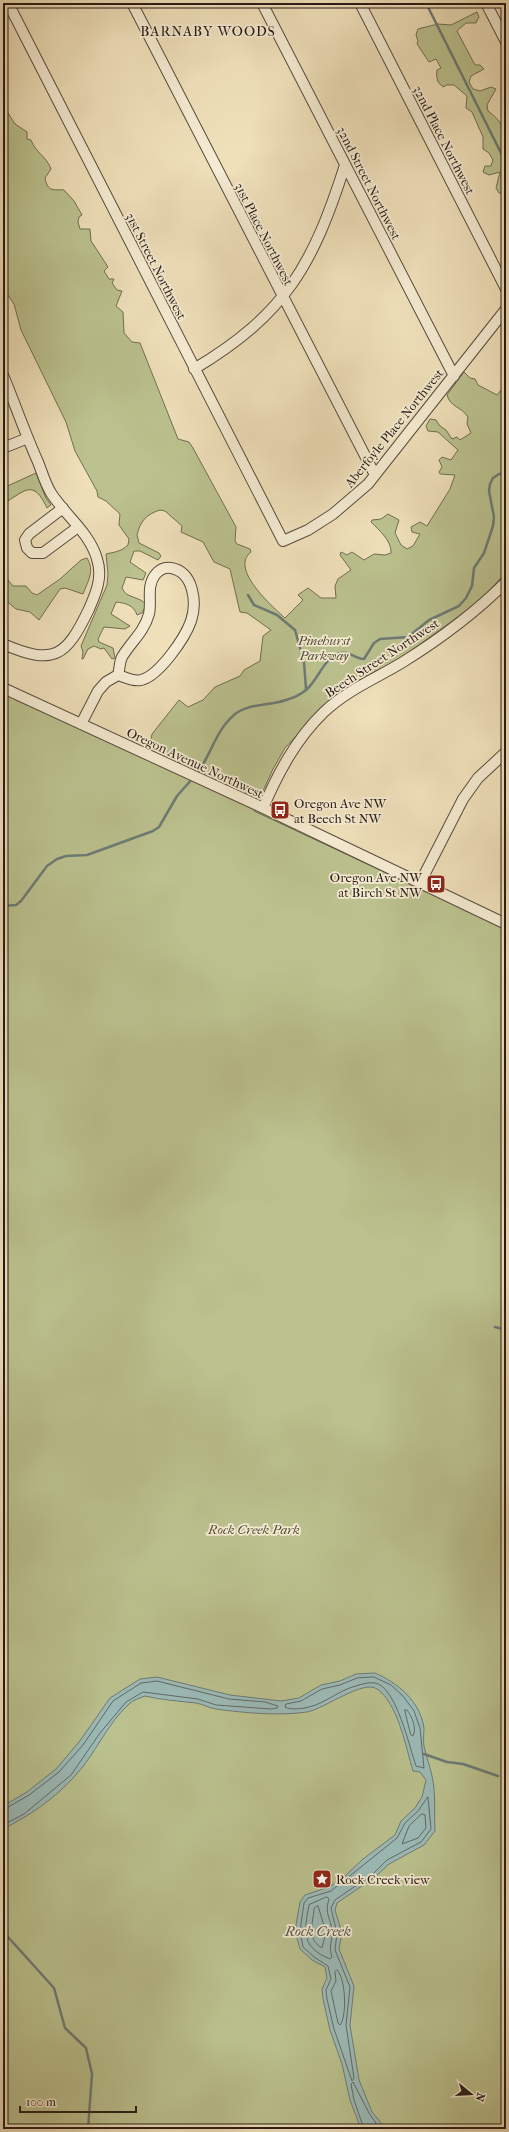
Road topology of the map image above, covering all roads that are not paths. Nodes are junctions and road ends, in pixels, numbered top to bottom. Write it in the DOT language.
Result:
graph roads {
  1 [pos="8,3"];
  2 [pos="132,3"];
  3 [pos="262,3"];
  4 [pos="360,3"];
  5 [pos="486,3"];
  6 [pos="493,8"];
  7 [pos="506,42"];
  8 [pos="345,165"];
  9 [pos="506,289"];
  10 [pos="282,298"];
  11 [pos="506,309"];
  12 [pos="194,369"];
  13 [pos="3,375"];
  14 [pos="454,376"];
  15 [pos="28,438"];
  16 [pos="3,448"];
  17 [pos="375,475"];
  18 [pos="63,508"];
  19 [pos="78,527"];
  20 [pos="283,541"];
  21 [pos="506,582"];
  22 [pos="3,644"];
  23 [pos="118,675"];
  24 [pos="3,688"];
  25 [pos="81,724"];
  26 [pos="506,752"];
  27 [pos="263,808"];
  28 [pos="420,883"];
  29 [pos="506,924"];
  1 -- 12 [label="street, 31st Street Northwest"];
  2 -- 10 [label="street, 31st Place Northwest"];
  3 -- 8 [label="street, 32nd Street Northwest"];
  4 -- 9 [label="street, 32nd Place Northwest"];
  5 -- 6 [label="street"];
  6 -- 7 [label="street"];
  8 -- 10 [label="street"];
  8 -- 14 [label="street, 32nd Street Northwest"];
  10 -- 12 [label="street"];
  10 -- 17 [label="street, 31st Place Northwest"];
  11 -- 14 [label="street, Aberfoyle Place Northwest"];
  12 -- 20 [label="street, 31st Street Northwest"];
  13 -- 15 [label="street"];
  14 -- 17 [label="street, Aberfoyle Place Northwest"];
  15 -- 16 [label="street"];
  15 -- 18 [label="street"];
  17 -- 20 [label="street, Aberfoyle Place Northwest"];
  18 -- 19 [label="street"];
  18 -- 19 [label="street"];
  19 -- 22 [label="street"];
  21 -- 27 [label="street, Beech Street Northwest"];
  23 -- 23 [label="street"];
  23 -- 25 [label="street"];
  24 -- 25 [label="street, Oregon Avenue Northwest"];
  25 -- 27 [label="street, Oregon Avenue Northwest"];
  26 -- 28 [label="street"];
  27 -- 28 [label="street, Oregon Avenue Northwest"];
  28 -- 29 [label="street, Oregon Avenue Northwest"];
}
